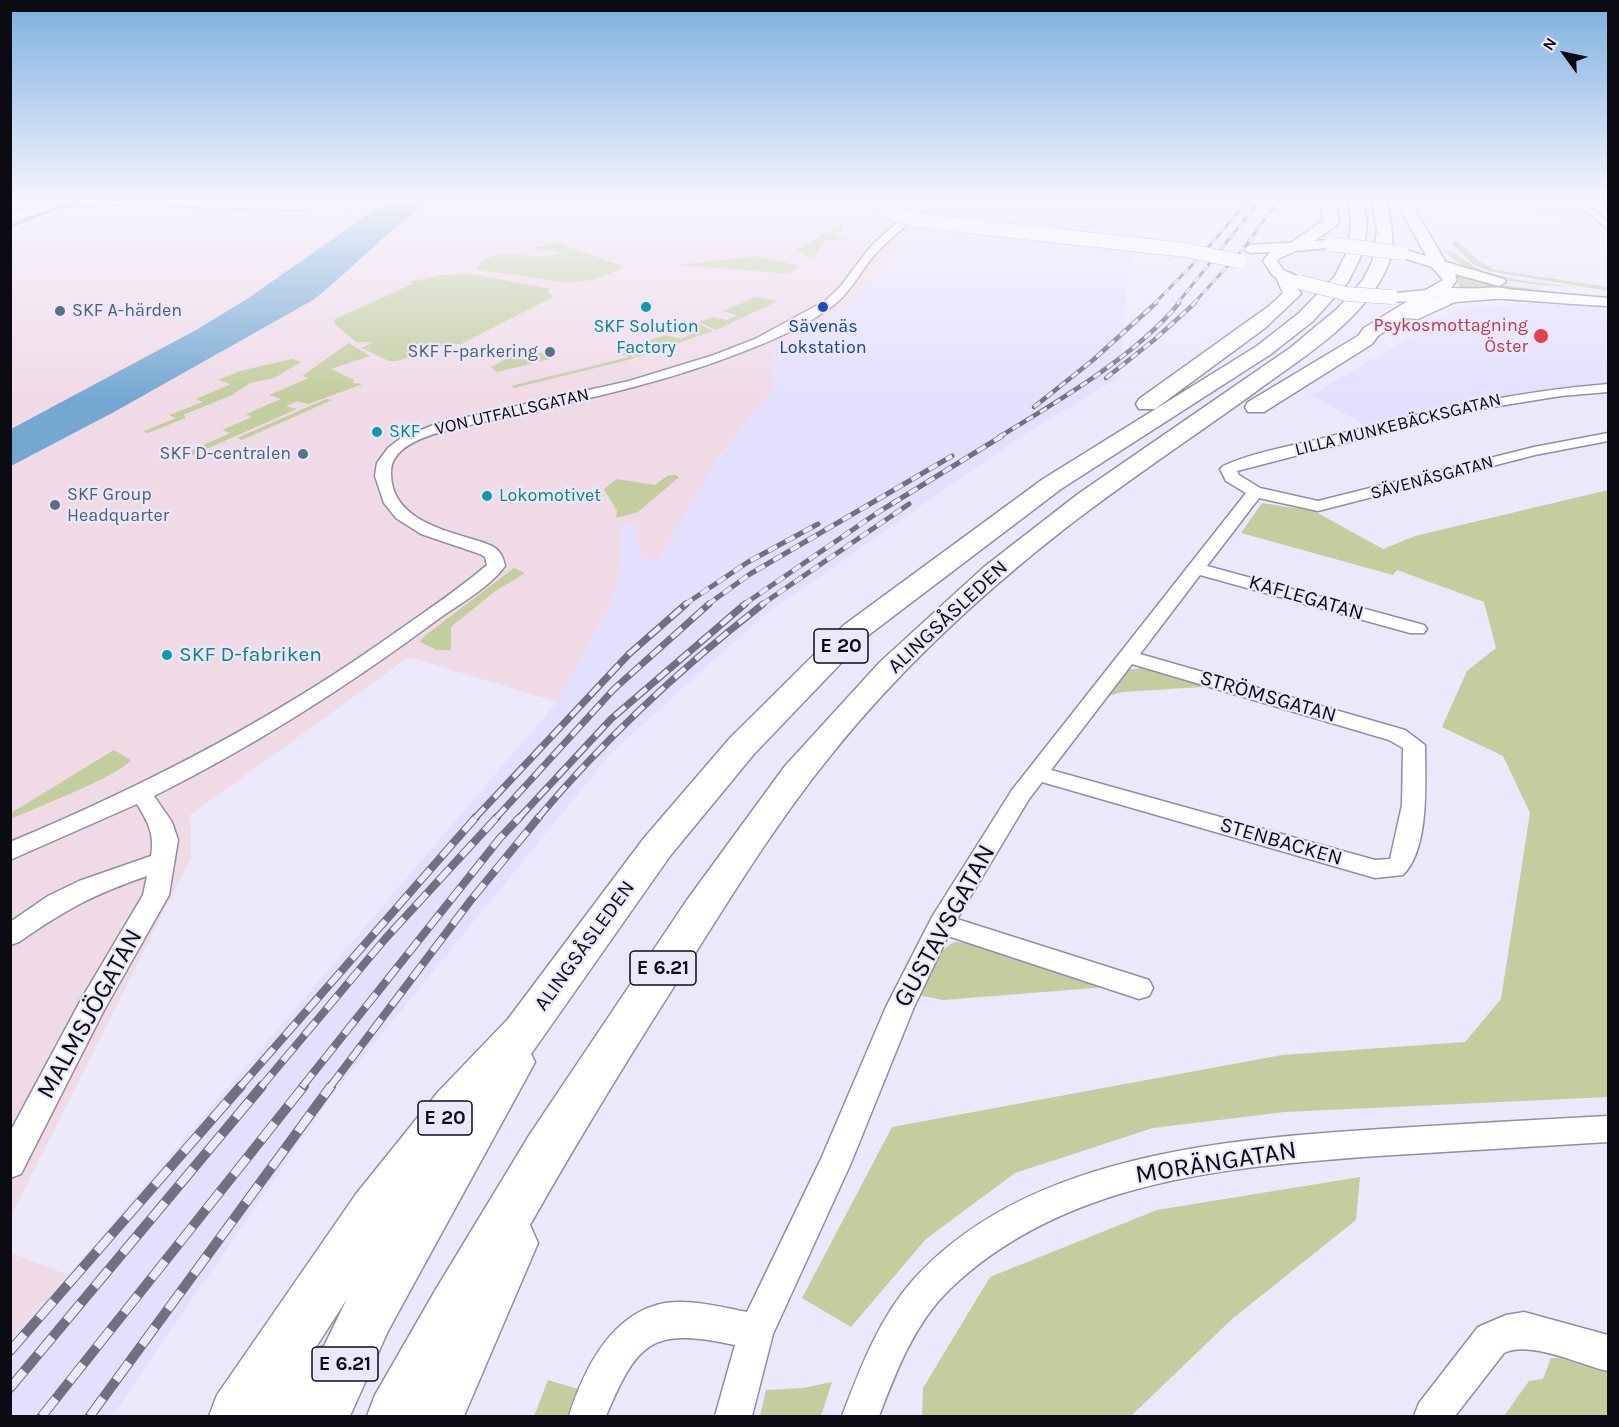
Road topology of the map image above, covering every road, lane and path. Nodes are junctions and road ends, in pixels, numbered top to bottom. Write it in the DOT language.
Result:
graph roads {
  1 [pos="862,265"];
  2 [pos="1260,265"];
  3 [pos="1272,265"];
  4 [pos="1349,265"];
  5 [pos="1378,265"];
  6 [pos="1436,265"];
  7 [pos="1286,276"];
  8 [pos="1430,293"];
  9 [pos="1506,293"];
  10 [pos="1608,296"];
  11 [pos="1608,302"];
  12 [pos="1365,340"];
  13 [pos="1608,388"];
  14 [pos="1608,437"];
  15 [pos="1052,484"];
  16 [pos="1256,492"];
  17 [pos="1045,531"];
  18 [pos="1196,568"];
  19 [pos="1417,629"];
  20 [pos="1126,656"];
  21 [pos="1409,741"];
  22 [pos="1037,772"];
  23 [pos="141,793"];
  24 [pos="10,852"];
  25 [pos="163,861"];
  26 [pos="941,924"];
  27 [pos="10,935"];
  28 [pos="1139,988"];
  29 [pos="524,1032"];
  30 [pos="568,1113"];
  31 [pos="1608,1129"];
  32 [pos="10,1164"];
  33 [pos="369,1312"];
  34 [pos="756,1332"];
  35 [pos="1608,1353"];
  36 [pos="444,1405"];
  37 [pos="238,1416"];
  38 [pos="294,1416"];
  39 [pos="320,1416"];
  40 [pos="396,1416"];
  41 [pos="586,1416"];
  42 [pos="734,1416"];
  43 [pos="861,1416"];
  44 [pos="1432,1416"];
  1 -- 23 [label="street, VON UTFALLSGATAN"];
  2 -- 7 [label="street"];
  3 -- 7 [label="street"];
  4 -- 15 [label="highway, ALINGSÅSLEDEN / E 20"];
  5 -- 17 [label="highway, ALINGSÅSLEDEN"];
  6 -- 8 [label="street"];
  6 -- 10 [label="street"];
  7 -- 8 [label="street, bridge"];
  7 -- 15 [label="highway"];
  8 -- 9 [label="street"];
  8 -- 12 [label="highway"];
  9 -- 11 [label="street"];
  9 -- 12 [label="highway"];
  12 -- 17 [label="highway"];
  13 -- 16 [label="street, LILLA MUNKEBÄCKSGATAN"];
  14 -- 16 [label="street, SÄVENÄSGATAN"];
  15 -- 29 [label="highway, ALINGSÅSLEDEN / E 20"];
  16 -- 18 [label="street, GUSTAVSGATAN"];
  17 -- 30 [label="highway, ALINGSÅSLEDEN / E 6.21"];
  18 -- 19 [label="street, KAFLEGATAN"];
  18 -- 20 [label="street, GUSTAVSGATAN"];
  20 -- 21 [label="street, STRÖMSGATAN"];
  20 -- 22 [label="street, GUSTAVSGATAN"];
  21 -- 22 [label="street, STENBACKEN"];
  22 -- 26 [label="street, GUSTAVSGATAN"];
  23 -- 24 [label="street"];
  23 -- 25 [label="street, MALMSJÖGATAN"];
  25 -- 27 [label="street"];
  25 -- 32 [label="street, MALMSJÖGATAN"];
  26 -- 28 [label="street"];
  26 -- 34 [label="street, GUSTAVSGATAN"];
  29 -- 33 [label="highway, E 6.21"];
  29 -- 37 [label="highway, E 20"];
  30 -- 36 [label="highway"];
  30 -- 40 [label="highway, E 6.21"];
  31 -- 43 [label="street, MORÄNGATAN"];
  33 -- 38 [label="highway"];
  33 -- 39 [label="highway, E 6.21"];
  34 -- 41 [label="street"];
  34 -- 42 [label="street, GUSTAVSGATAN"];
  35 -- 44 [label="street"];
}
